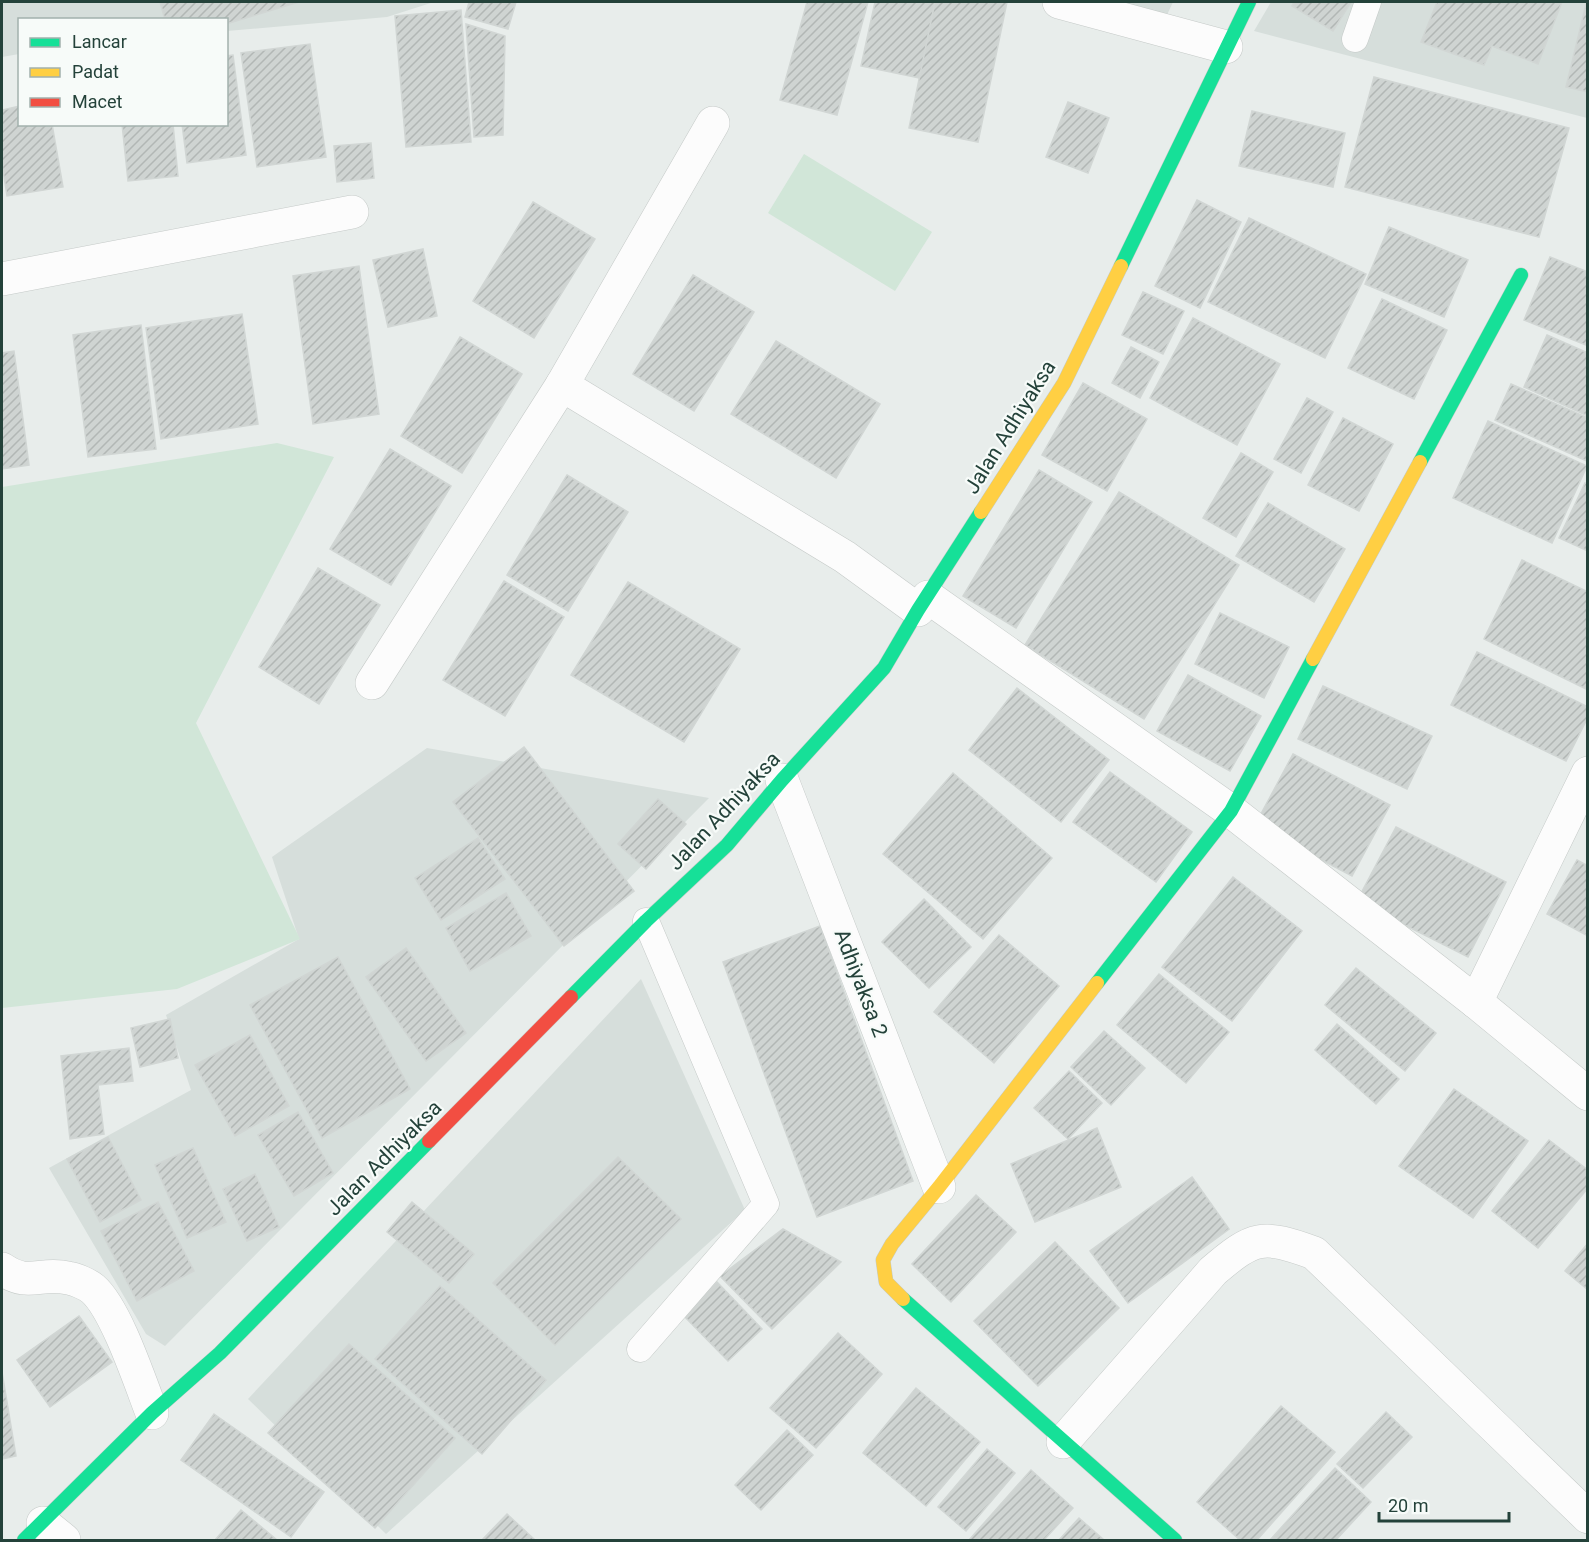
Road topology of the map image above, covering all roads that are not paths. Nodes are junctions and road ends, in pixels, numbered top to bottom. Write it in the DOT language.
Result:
graph roads {
  1 [pos="1059,2"];
  2 [pos="1249,2"];
  3 [pos="1368,2"];
  4 [pos="1355,39"];
  5 [pos="1226,47"];
  6 [pos="713,123"];
  7 [pos="352,212"];
  8 [pos="1521,275"];
  9 [pos="2,279"];
  10 [pos="562,385"];
  11 [pos="923,603"];
  12 [pos="372,683"];
  13 [pos="1587,773"];
  14 [pos="782,780"];
  15 [pos="1231,812"];
  16 [pos="646,921"];
  17 [pos="1476,1002"];
  18 [pos="1587,1094"];
  19 [pos="939,1187"];
  20 [pos="2,1269"];
  21 [pos="640,1348"];
  22 [pos="152,1413"];
  23 [pos="1063,1443"];
  24 [pos="1587,1517"];
  25 [pos="44,1534"];
  26 [pos="1175,1540"];
  1 -- 5 [label="street"];
  2 -- 5 [label="main road, Jalan Adhiyaksa"];
  3 -- 4 [label="lane"];
  5 -- 11 [label="main road, Jalan Adhiyaksa"];
  6 -- 10 [label="street"];
  7 -- 9 [label="street"];
  8 -- 15 [label="main road"];
  10 -- 11 [label="street"];
  10 -- 12 [label="street"];
  11 -- 14 [label="main road, Jalan Adhiyaksa"];
  11 -- 15 [label="street"];
  13 -- 17 [label="street"];
  14 -- 16 [label="main road, Jalan Adhiyaksa"];
  14 -- 19 [label="street, Adhiyaksa 2"];
  15 -- 17 [label="street"];
  15 -- 19 [label="main road"];
  16 -- 21 [label="lane"];
  16 -- 22 [label="main road, Jalan Adhiyaksa"];
  17 -- 18 [label="street"];
  19 -- 23 [label="main road"];
  20 -- 22 [label="street"];
  22 -- 25 [label="main road, Jalan Adhiyaksa"];
  23 -- 24 [label="street"];
  23 -- 26 [label="main road"];
}
